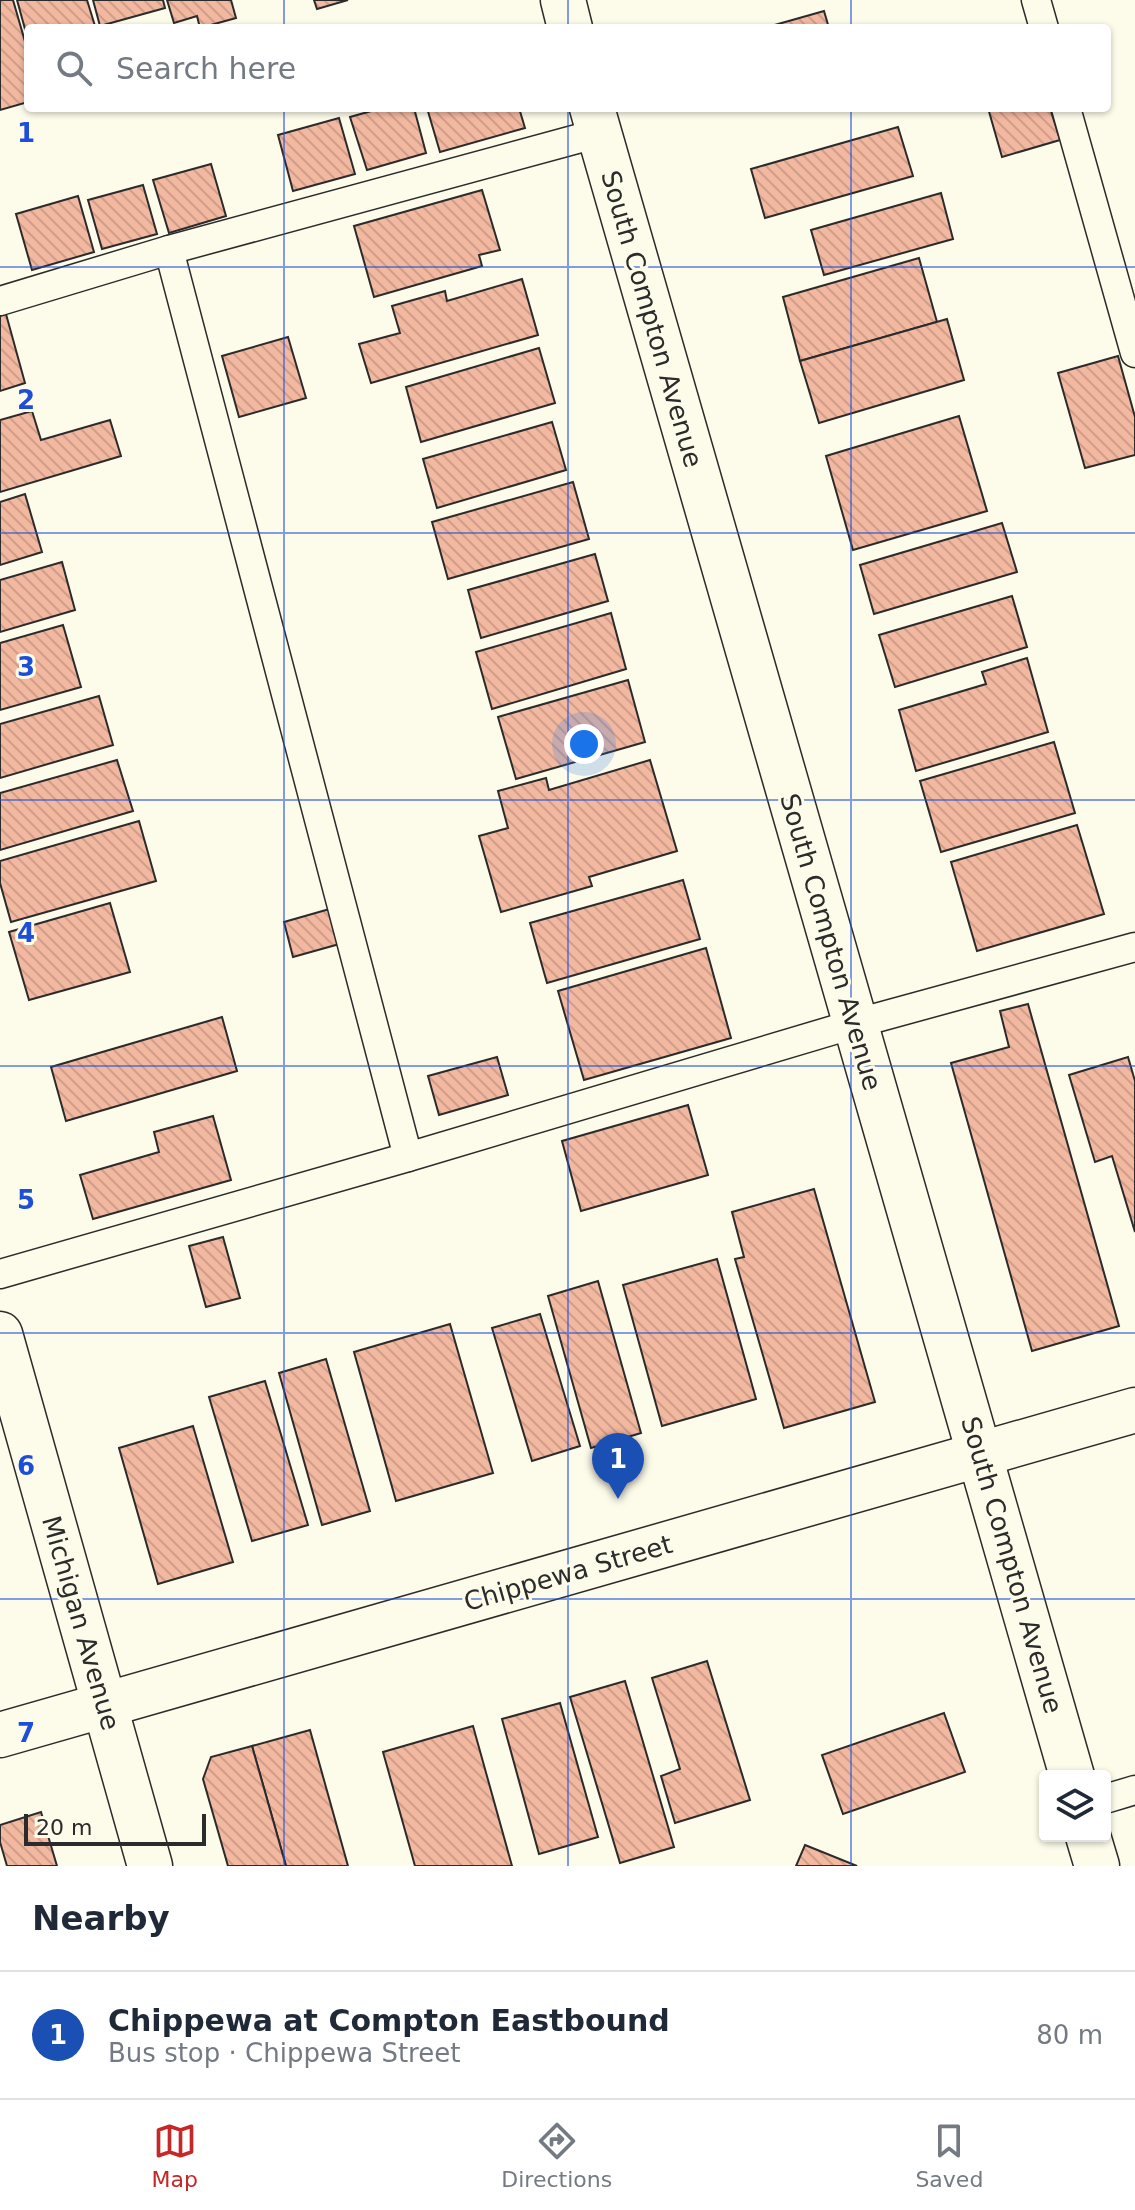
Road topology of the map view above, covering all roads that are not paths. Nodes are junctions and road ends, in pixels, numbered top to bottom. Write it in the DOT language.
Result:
graph roads {
  1 [pos="563,0"];
  2 [pos="1036,0"];
  3 [pos="569,24"];
  4 [pos="1043,24"];
  5 [pos="1067,112"];
  6 [pos="596,121"];
  7 [pos="169,250"];
  8 [pos="0,301"];
  9 [pos="1135,353"];
  10 [pos="1135,947"];
  11 [pos="854,1024"];
  12 [pos="408,1157"];
  13 [pos="0,1274"];
  14 [pos="0,1334"];
  15 [pos="1135,1410"];
  16 [pos="980,1455"];
  17 [pos="104,1706"];
  18 [pos="0,1735"];
  19 [pos="1070,1770"];
  20 [pos="1135,1790"];
  21 [pos="1111,1797"];
  22 [pos="1090,1842"];
  23 [pos="150,1866"];
  24 [pos="1097,1866"];
  1 -- 3 [label="street"];
  2 -- 4 [label="lane"];
  5 -- 9 [label="lane"];
  6 -- 7 [label="lane"];
  6 -- 11 [label="street, South Compton Avenue"];
  7 -- 8 [label="lane"];
  7 -- 12 [label="lane"];
  10 -- 11 [label="lane"];
  11 -- 12 [label="lane"];
  11 -- 16 [label="street, South Compton Avenue"];
  12 -- 13 [label="lane"];
  14 -- 17 [label="street, Michigan Avenue"];
  15 -- 16 [label="street, Chippewa Street"];
  16 -- 17 [label="street, Chippewa Street"];
  16 -- 19 [label="street, South Compton Avenue"];
  17 -- 18 [label="street, Chippewa Street"];
  17 -- 23 [label="street, Michigan Avenue"];
  20 -- 21 [label="lane"];
  22 -- 24 [label="street"];
}
